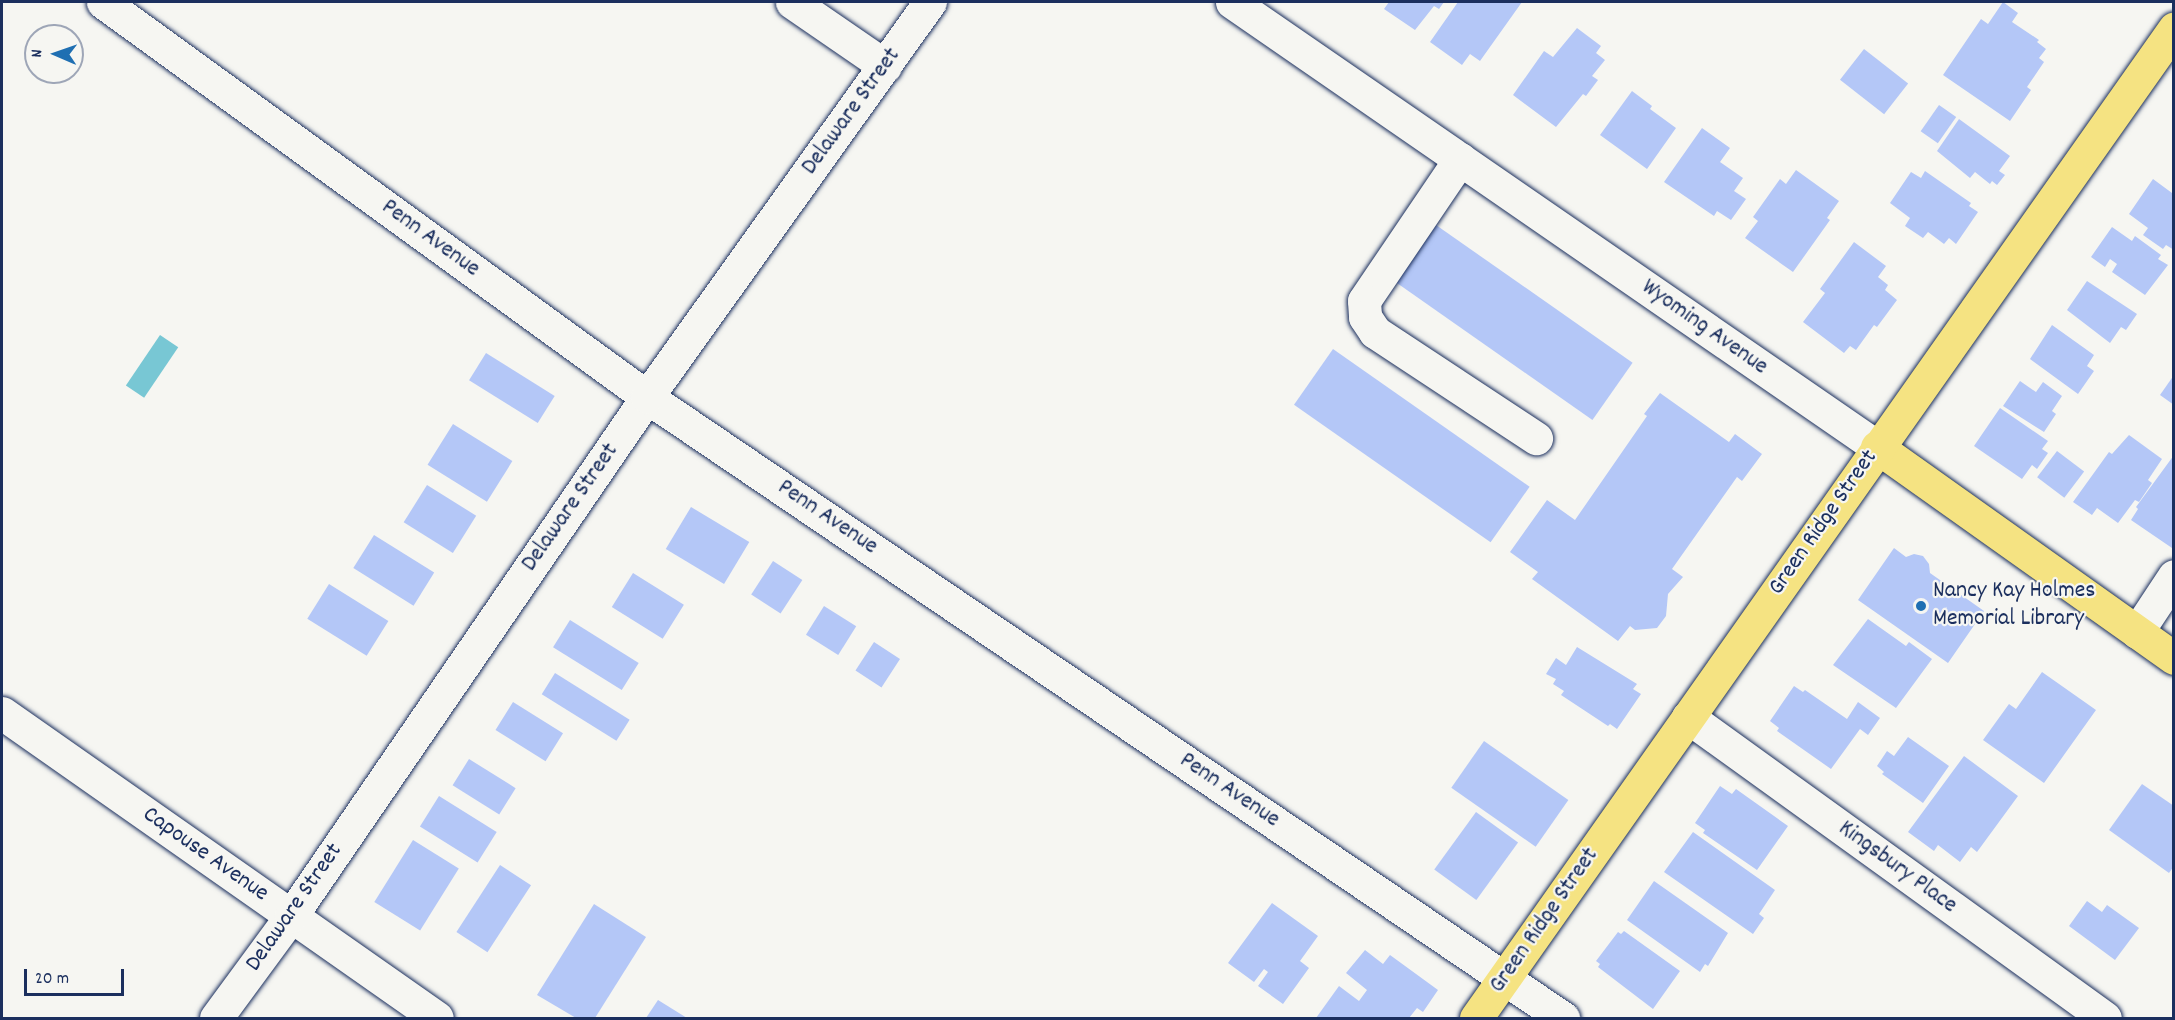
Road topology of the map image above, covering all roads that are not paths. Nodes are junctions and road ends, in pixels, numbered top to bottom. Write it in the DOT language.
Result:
graph roads {
  1 [pos="104,2"];
  2 [pos="792,2"];
  3 [pos="930,2"];
  4 [pos="1232,2"];
  5 [pos="2174,29"];
  6 [pos="885,66"];
  7 [pos="1460,159"];
  8 [pos="647,397"];
  9 [pos="1536,438"];
  10 [pos="1877,447"];
  11 [pos="2174,576"];
  12 [pos="2137,632"];
  13 [pos="2174,658"];
  14 [pos="2,713"];
  15 [pos="1689,717"];
  16 [pos="291,916"];
  17 [pos="1504,978"];
  18 [pos="216,1018"];
  19 [pos="437,1018"];
  20 [pos="1476,1018"];
  21 [pos="1563,1018"];
  22 [pos="2105,1018"];
  1 -- 8 [label="street, Penn Avenue"];
  2 -- 6 [label="street"];
  3 -- 6 [label="street, Delaware Street"];
  4 -- 7 [label="street, Wyoming Avenue"];
  5 -- 10 [label="main road, Green Ridge Street"];
  6 -- 8 [label="street, Delaware Street"];
  7 -- 9 [label="street"];
  7 -- 10 [label="street, Wyoming Avenue"];
  8 -- 16 [label="street, Delaware Street"];
  8 -- 17 [label="street, Penn Avenue"];
  10 -- 12 [label="main road, Wyoming Avenue"];
  10 -- 15 [label="main road, Green Ridge Street"];
  11 -- 12 [label="street"];
  12 -- 13 [label="main road, Wyoming Avenue"];
  14 -- 16 [label="street, Capouse Avenue"];
  15 -- 17 [label="main road, Green Ridge Street"];
  15 -- 22 [label="street, Kingsbury Place"];
  16 -- 18 [label="street, Delaware Street"];
  16 -- 19 [label="street, Capouse Avenue"];
  17 -- 20 [label="main road, Green Ridge Street"];
  17 -- 21 [label="street, Penn Avenue"];
}
